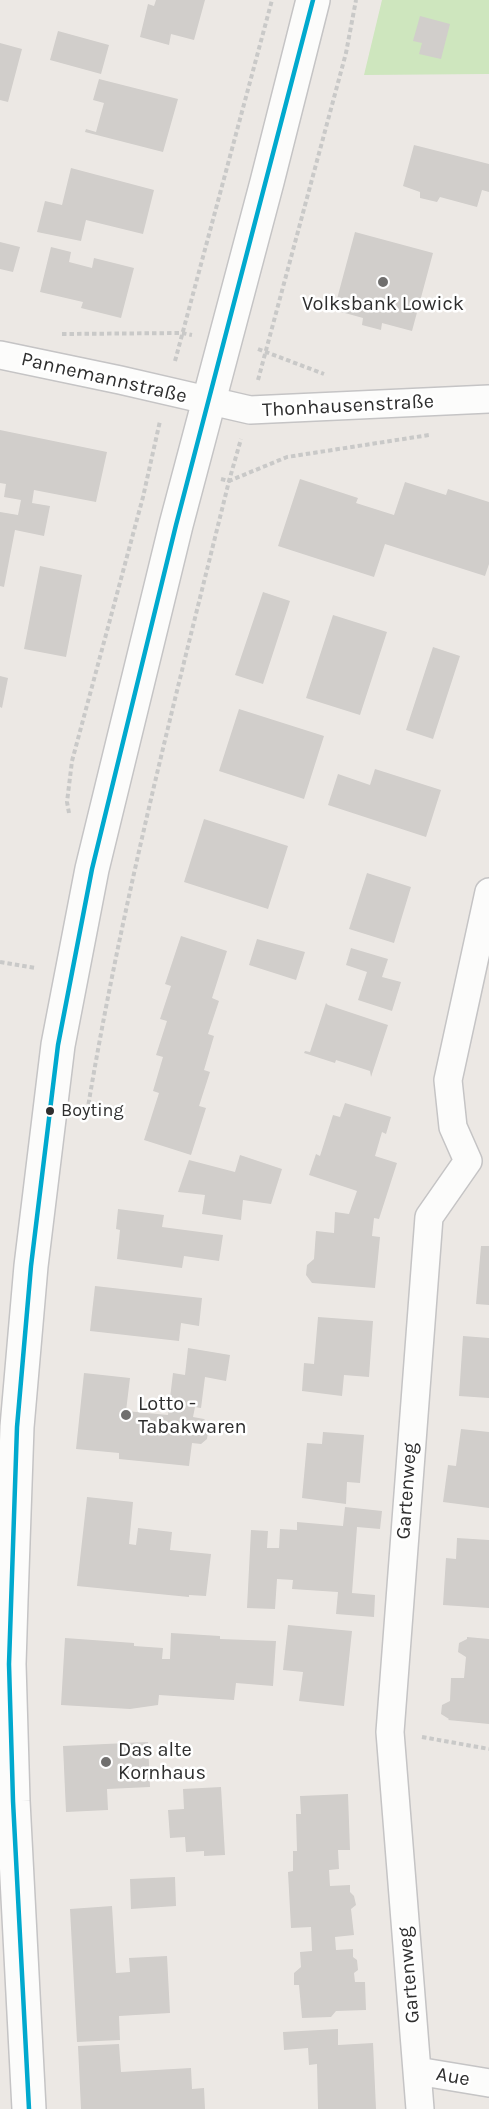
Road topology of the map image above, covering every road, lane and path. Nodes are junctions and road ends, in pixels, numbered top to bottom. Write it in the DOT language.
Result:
graph roads {
  1 [pos="272,0"];
  2 [pos="313,0"];
  3 [pos="356,0"];
  4 [pos="60,334"];
  5 [pos="266,351"];
  6 [pos="0,355"];
  7 [pos="489,399"];
  8 [pos="208,402"];
  9 [pos="433,435"];
  10 [pos="489,892"];
  11 [pos="0,962"];
  12 [pos="36,968"];
  13 [pos="86,1121"];
  14 [pos="478,1167"];
  15 [pos="390,1732"];
  16 [pos="489,1749"];
  17 [pos="417,2071"];
  18 [pos="489,2083"];
  19 [pos="29,2109"];
  20 [pos="420,2109"];
  1 -- 4 [label="path"];
  2 -- 8 [label="main road"];
  3 -- 5 [label="path"];
  6 -- 8 [label="street, Pannemannstraße"];
  7 -- 8 [label="street, Thonhausenstraße"];
  8 -- 19 [label="main road"];
  9 -- 13 [label="path"];
  10 -- 14 [label="street, Gartenweg"];
  11 -- 12 [label="path"];
  14 -- 15 [label="street, Gartenweg"];
  15 -- 16 [label="path"];
  15 -- 17 [label="street, Gartenweg"];
  17 -- 18 [label="street, Aue"];
  17 -- 20 [label="street, Gartenweg"];
}
